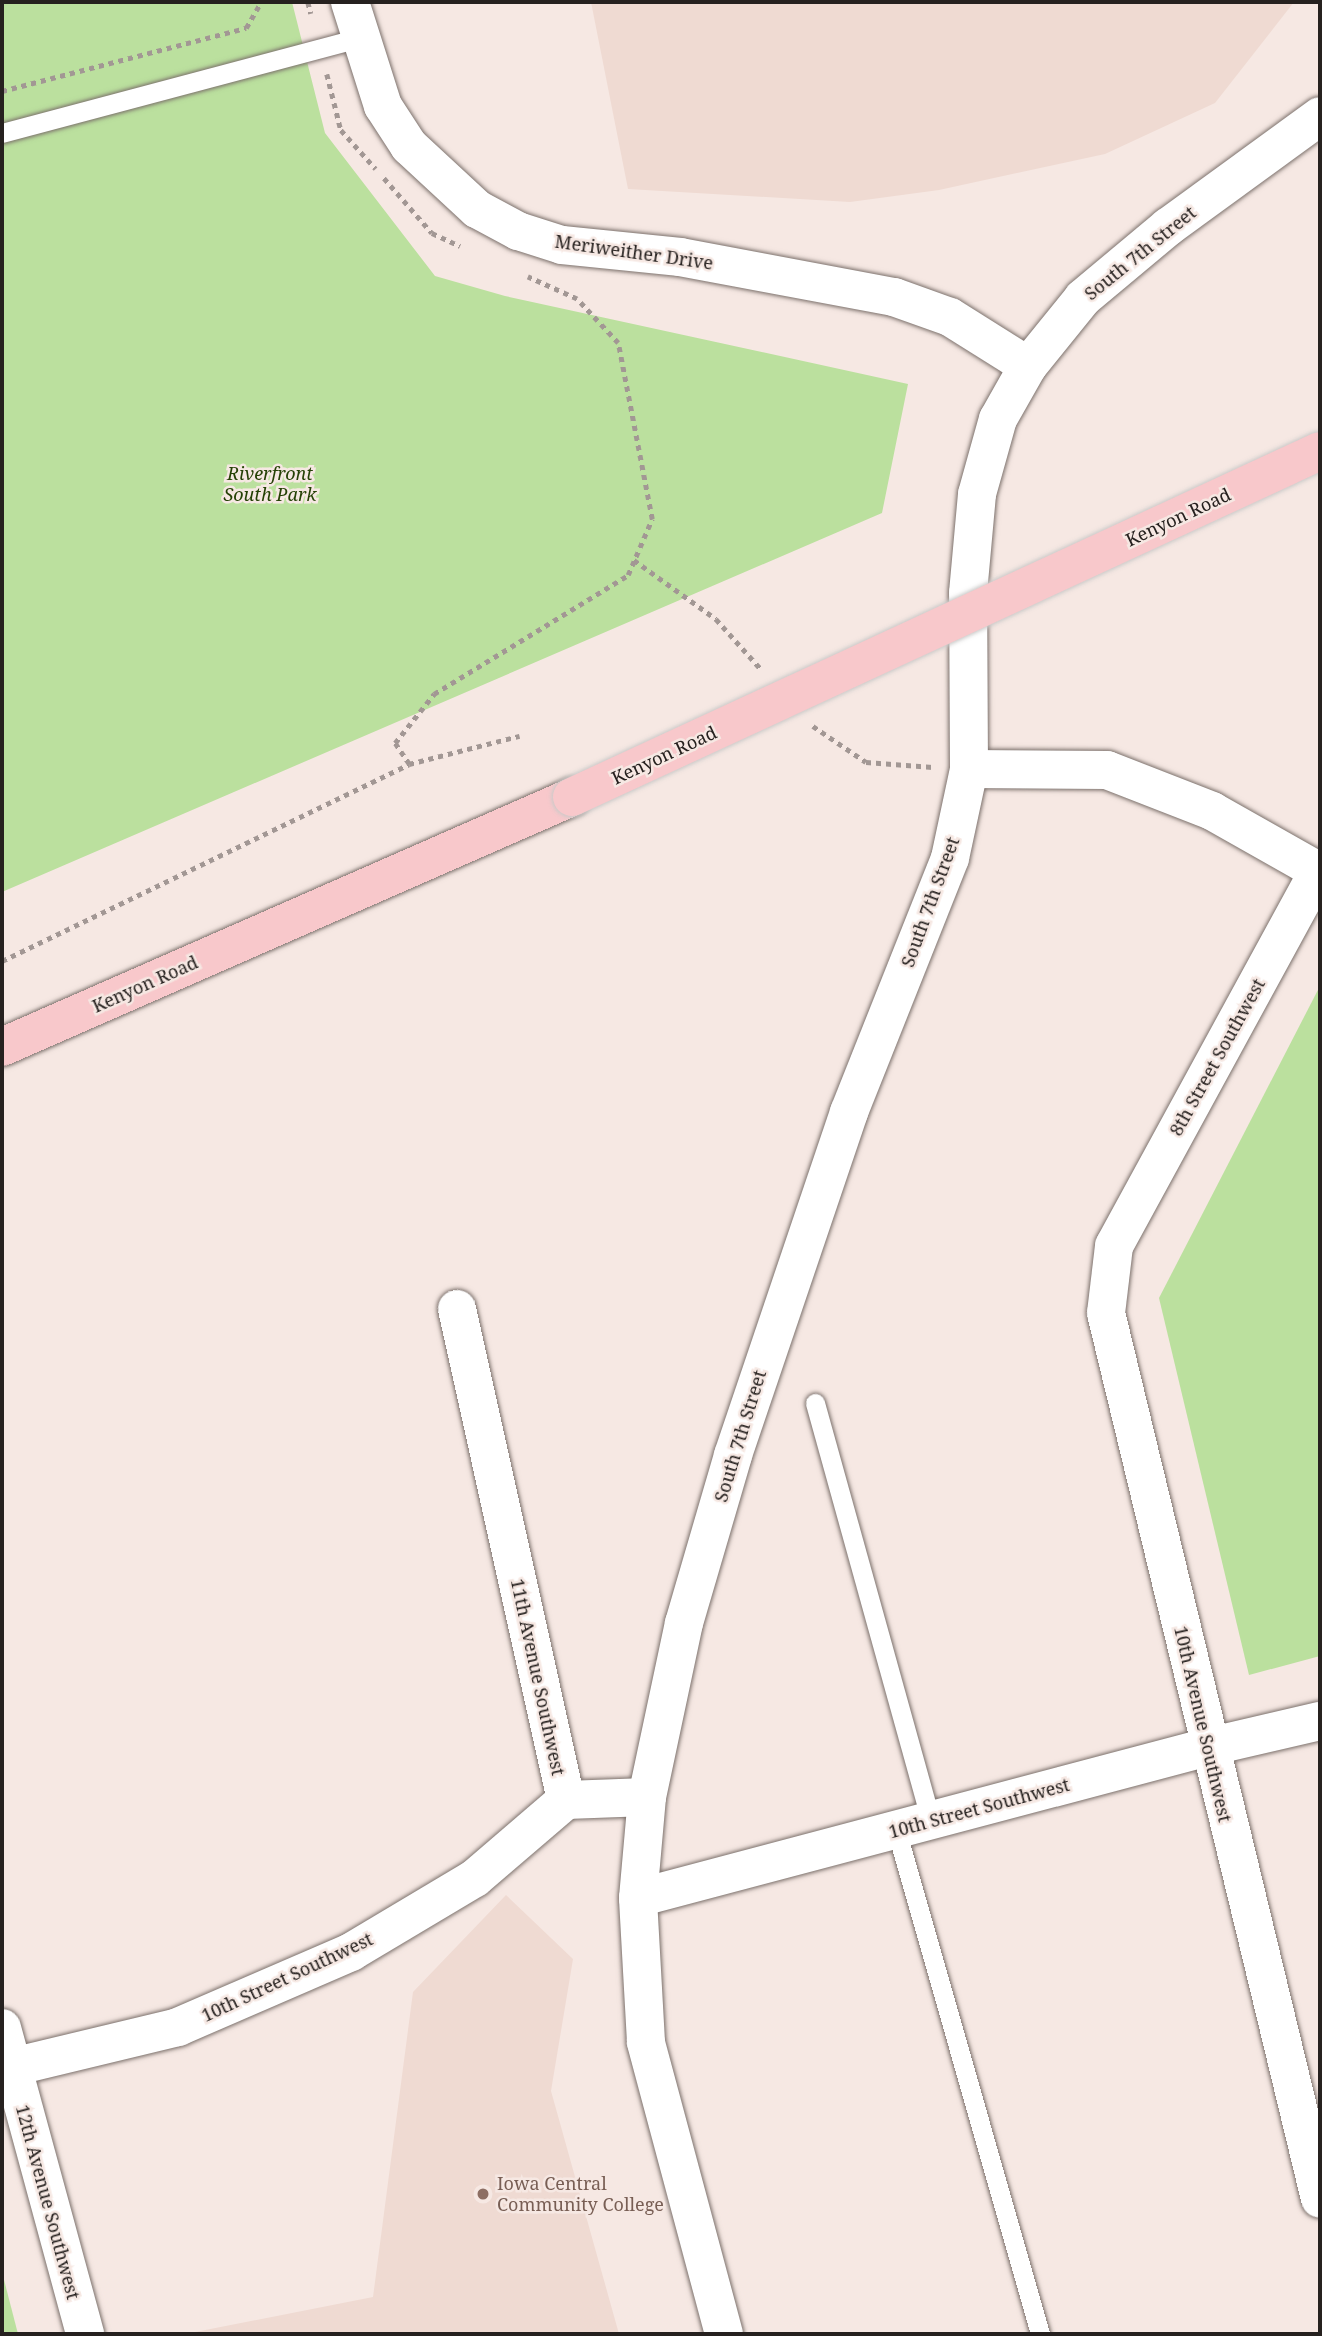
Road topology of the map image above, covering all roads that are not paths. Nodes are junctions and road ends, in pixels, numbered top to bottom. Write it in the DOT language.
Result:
graph roads {
  1 [pos="350,2"];
  2 [pos="359,38"];
  3 [pos="1320,116"];
  4 [pos="2,133"];
  5 [pos="1028,366"];
  6 [pos="1320,451"];
  7 [pos="969,769"];
  8 [pos="1320,870"];
  9 [pos="2,1047"];
  10 [pos="1114,1246"];
  11 [pos="457,1309"];
  12 [pos="815,1403"];
  13 [pos="1320,1721"];
  14 [pos="1208,1747"];
  15 [pos="647,1797"];
  16 [pos="566,1800"];
  17 [pos="914,1825"];
  18 [pos="638,1898"];
  19 [pos="2,2028"];
  20 [pos="12,2067"];
  21 [pos="1320,2199"];
  22 [pos="85,2334"];
  23 [pos="724,2334"];
  24 [pos="1040,2334"];
  1 -- 2 [label="street, Meriweither Drive"];
  2 -- 4 [label="lane"];
  2 -- 5 [label="street, Meriweither Drive"];
  3 -- 5 [label="street, South 7th Street"];
  5 -- 7 [label="street, South 7th Street"];
  6 -- 9 [label="main road, Kenyon Road, bridge"];
  7 -- 8 [label="street"];
  7 -- 15 [label="street, South 7th Street"];
  8 -- 10 [label="street, 8th Street Southwest"];
  10 -- 14 [label="street, 10th Avenue Southwest"];
  11 -- 16 [label="street, 11th Avenue Southwest"];
  12 -- 17 [label="lane"];
  13 -- 14 [label="street, 10th Street Southwest"];
  14 -- 17 [label="street, 10th Street Southwest"];
  14 -- 21 [label="street, 10th Avenue Southwest"];
  15 -- 16 [label="street, 11th Avenue Southwest"];
  15 -- 18 [label="street"];
  16 -- 20 [label="street, 10th Street Southwest"];
  17 -- 18 [label="street, 10th Street Southwest"];
  17 -- 24 [label="lane"];
  18 -- 23 [label="street"];
  19 -- 20 [label="street, 12th Avenue Southwest"];
  20 -- 22 [label="street, 12th Avenue Southwest"];
}
